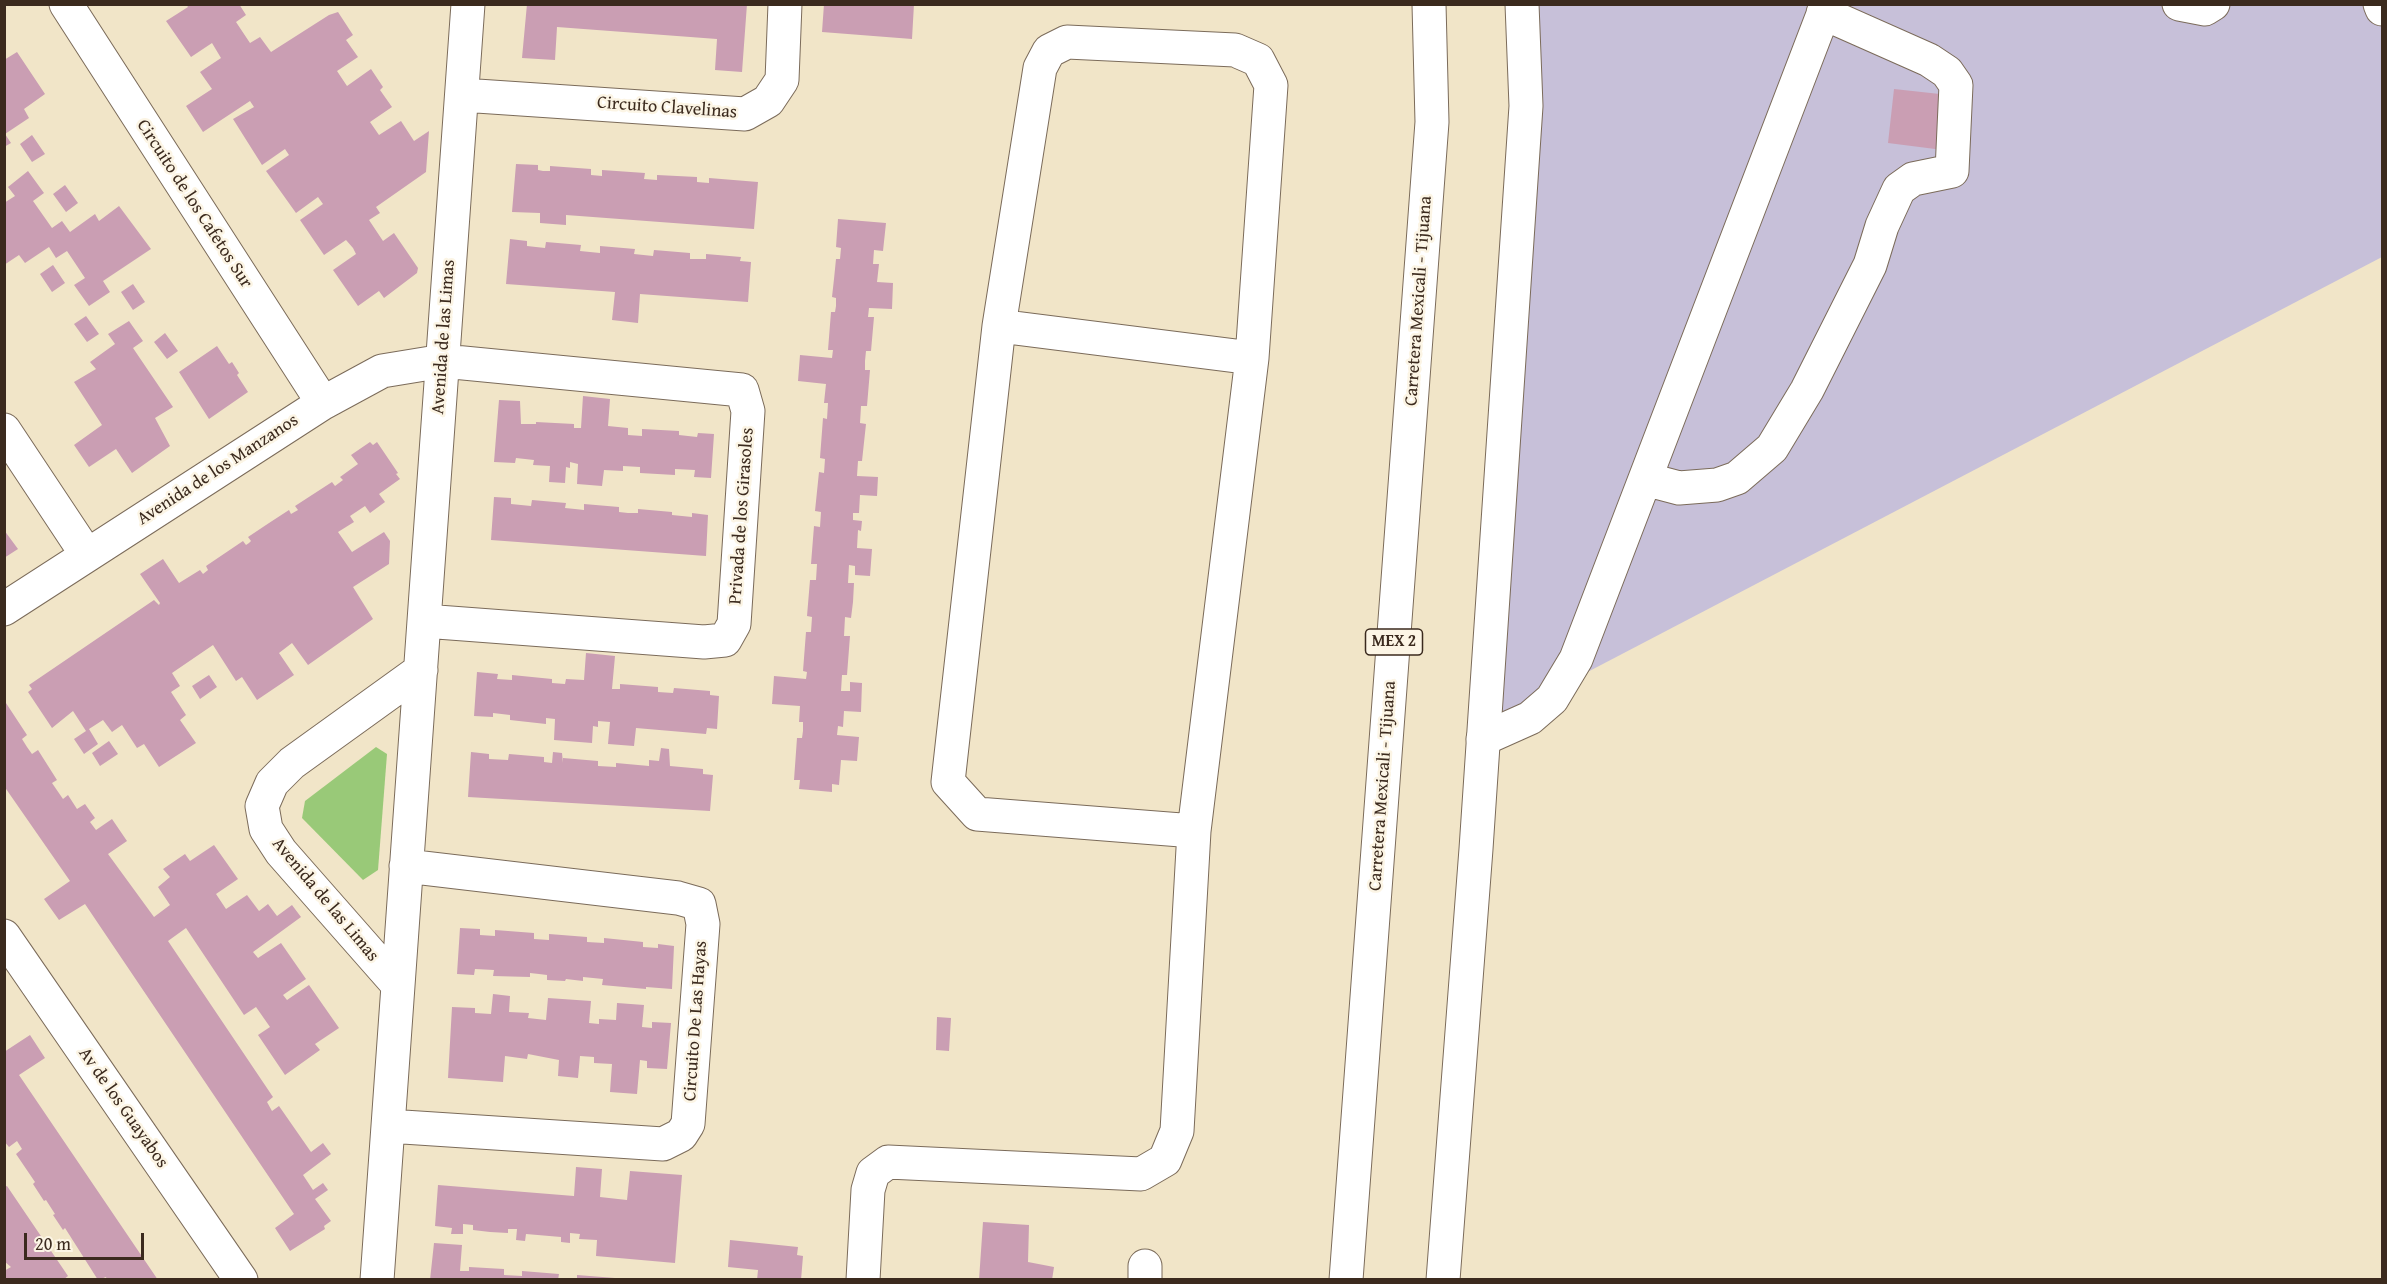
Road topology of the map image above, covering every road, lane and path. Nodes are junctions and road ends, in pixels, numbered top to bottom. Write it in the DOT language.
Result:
graph roads {
  1 [pos="66,4"];
  2 [pos="468,4"];
  3 [pos="785,4"];
  4 [pos="1429,4"];
  5 [pos="1522,4"];
  6 [pos="2179,4"];
  7 [pos="2213,4"];
  8 [pos="2380,4"];
  9 [pos="1825,9"];
  10 [pos="2382,9"];
  11 [pos="462,96"];
  12 [pos="999,326"];
  13 [pos="1252,358"];
  14 [pos="443,361"];
  15 [pos="323,403"];
  16 [pos="4,430"];
  17 [pos="1645,479"];
  18 [pos="87,555"];
  19 [pos="4,609"];
  20 [pos="424,621"];
  21 [pos="421,670"];
  22 [pos="1483,739"];
  23 [pos="1194,831"];
  24 [pos="406,866"];
  25 [pos="4,936"];
  26 [pos="398,985"];
  27 [pos="388,1126"];
  28 [pos="240,1280"];
  29 [pos="377,1280"];
  30 [pos="863,1280"];
  31 [pos="1346,1280"];
  32 [pos="1443,1280"];
  1 -- 15 [label="street, Circuito de los Cafetos Sur"];
  2 -- 11 [label="street, Avenida de las Limas"];
  3 -- 11 [label="street, Circuito Clavelinas"];
  4 -- 31 [label="street, Carretera Mexicali - Tijuana / MEX 2"];
  5 -- 22 [label="street"];
  6 -- 7 [label="street"];
  8 -- 10 [label="street"];
  9 -- 17 [label="street"];
  9 -- 17 [label="street"];
  11 -- 14 [label="street, Avenida de las Limas"];
  12 -- 13 [label="street"];
  12 -- 13 [label="street"];
  12 -- 23 [label="street"];
  13 -- 23 [label="street"];
  14 -- 15 [label="street, Avenida de los Manzanos"];
  14 -- 20 [label="street, Avenida de las Limas"];
  14 -- 20 [label="street, Privada de los Girasoles"];
  15 -- 18 [label="street, Avenida de los Manzanos"];
  16 -- 18 [label="street"];
  17 -- 22 [label="street"];
  18 -- 19 [label="street, Avenida de los Manzanos"];
  20 -- 21 [label="street, Avenida de las Limas"];
  21 -- 24 [label="street, Avenida de las Limas"];
  21 -- 26 [label="street, Avenida de las Limas"];
  22 -- 32 [label="street"];
  23 -- 30 [label="street"];
  24 -- 26 [label="street, Avenida de las Limas"];
  24 -- 27 [label="street, Circuito De Las Hayas"];
  25 -- 28 [label="street, Av de los Guayabos"];
  26 -- 27 [label="street, Avenida de las Limas"];
  27 -- 29 [label="street, Avenida de las Limas"];
}
